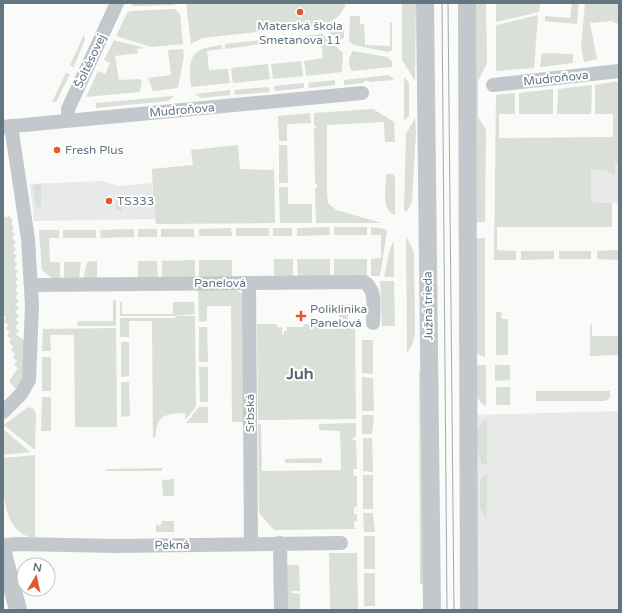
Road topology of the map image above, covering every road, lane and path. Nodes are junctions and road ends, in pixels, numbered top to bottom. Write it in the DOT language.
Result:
graph roads {
  1 [pos="117,3"];
  2 [pos="425,3"];
  3 [pos="467,3"];
  4 [pos="619,71"];
  5 [pos="493,85"];
  6 [pos="362,93"];
  7 [pos="68,120"];
  8 [pos="7,127"];
  9 [pos="249,284"];
  10 [pos="32,285"];
  11 [pos="373,323"];
  12 [pos="3,412"];
  13 [pos="251,543"];
  14 [pos="280,543"];
  15 [pos="341,543"];
  16 [pos="3,545"];
  17 [pos="3,553"];
  18 [pos="18,610"];
  19 [pos="281,610"];
  20 [pos="432,610"];
  21 [pos="470,610"];
  1 -- 7 [label="street, Šoltésovej"];
  2 -- 20 [label="street, Južná trieda"];
  3 -- 21 [label="street"];
  4 -- 5 [label="street, Mudroňova"];
  6 -- 7 [label="street, Mudroňova"];
  7 -- 8 [label="street, Mudroňova"];
  8 -- 10 [label="street"];
  9 -- 10 [label="street, Panelová"];
  9 -- 11 [label="street, Panelová"];
  9 -- 13 [label="street, Srbská"];
  10 -- 12 [label="street"];
  13 -- 14 [label="street, Pekná"];
  13 -- 16 [label="street, Pekná"];
  14 -- 15 [label="street, Pekná"];
  14 -- 19 [label="street"];
  17 -- 18 [label="street"];
}
